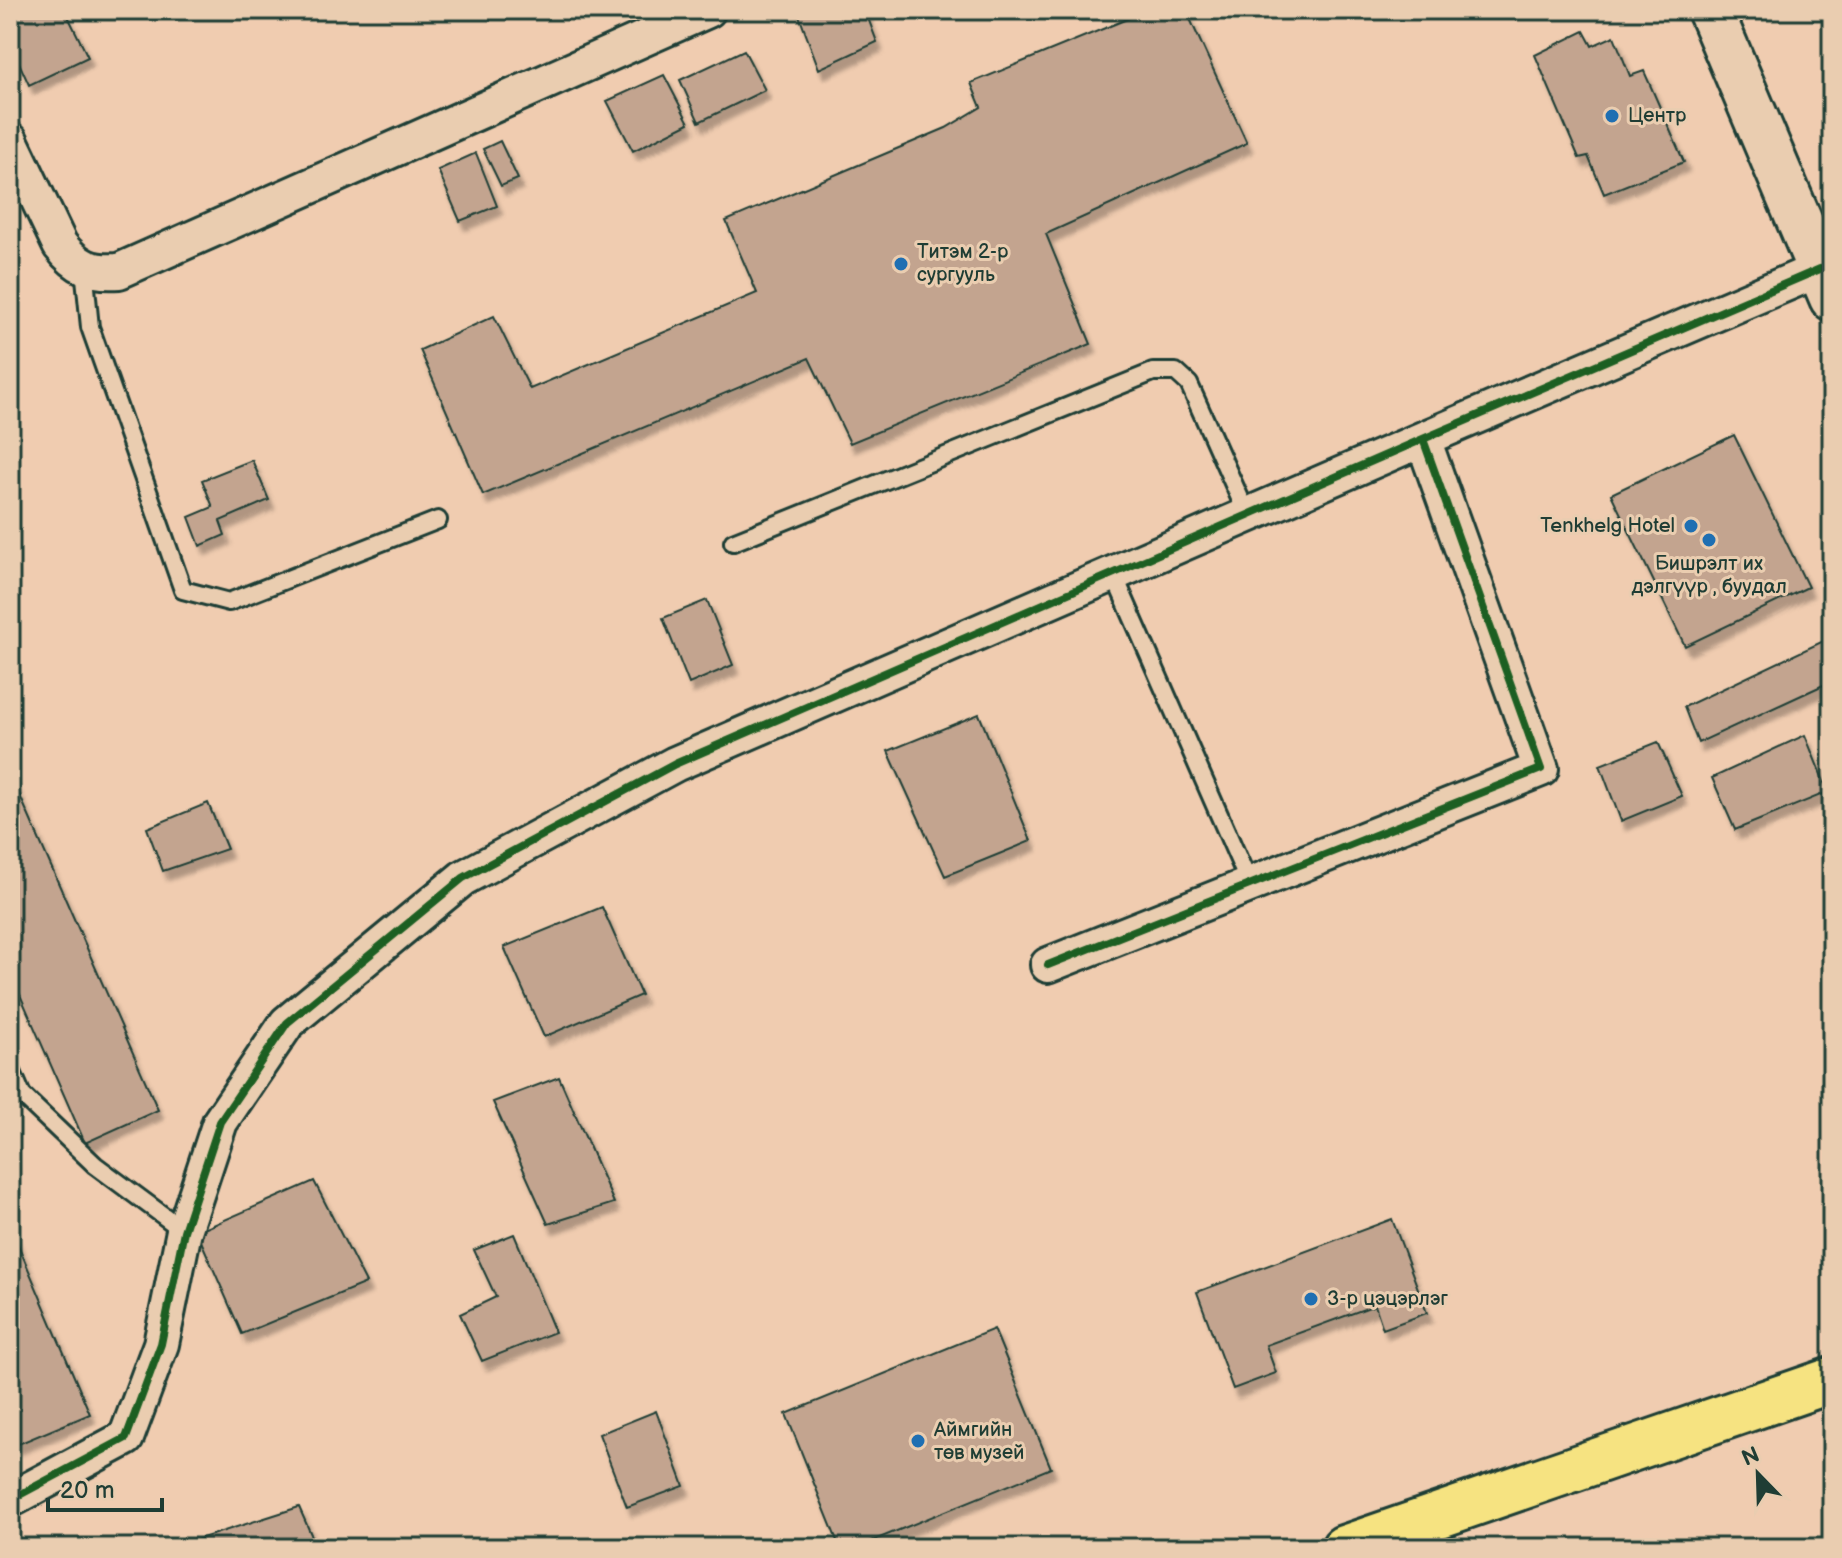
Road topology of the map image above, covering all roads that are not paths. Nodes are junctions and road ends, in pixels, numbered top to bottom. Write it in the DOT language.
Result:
graph roads {
  1 [pos="708,10"];
  2 [pos="1710,10"];
  3 [pos="10,140"];
  4 [pos="84,268"];
  5 [pos="1826,284"];
  6 [pos="1423,439"];
  7 [pos="1247,514"];
  8 [pos="438,520"];
  9 [pos="733,542"];
  10 [pos="1113,573"];
  11 [pos="1250,885"];
  12 [pos="1048,965"];
  13 [pos="10,1067"];
  14 [pos="184,1231"];
  15 [pos="1832,1380"];
  16 [pos="10,1500"];
  17 [pos="1344,1548"];
  1 -- 4 [label="street"];
  2 -- 5 [label="main road"];
  3 -- 4 [label="street"];
  4 -- 8 [label="lane"];
  5 -- 6 [label="street"];
  6 -- 7 [label="street"];
  6 -- 11 [label="street"];
  7 -- 9 [label="lane"];
  7 -- 10 [label="street"];
  10 -- 11 [label="lane"];
  10 -- 14 [label="street"];
  11 -- 12 [label="street"];
  13 -- 14 [label="lane"];
  14 -- 16 [label="street"];
  15 -- 17 [label="highway"];
}
